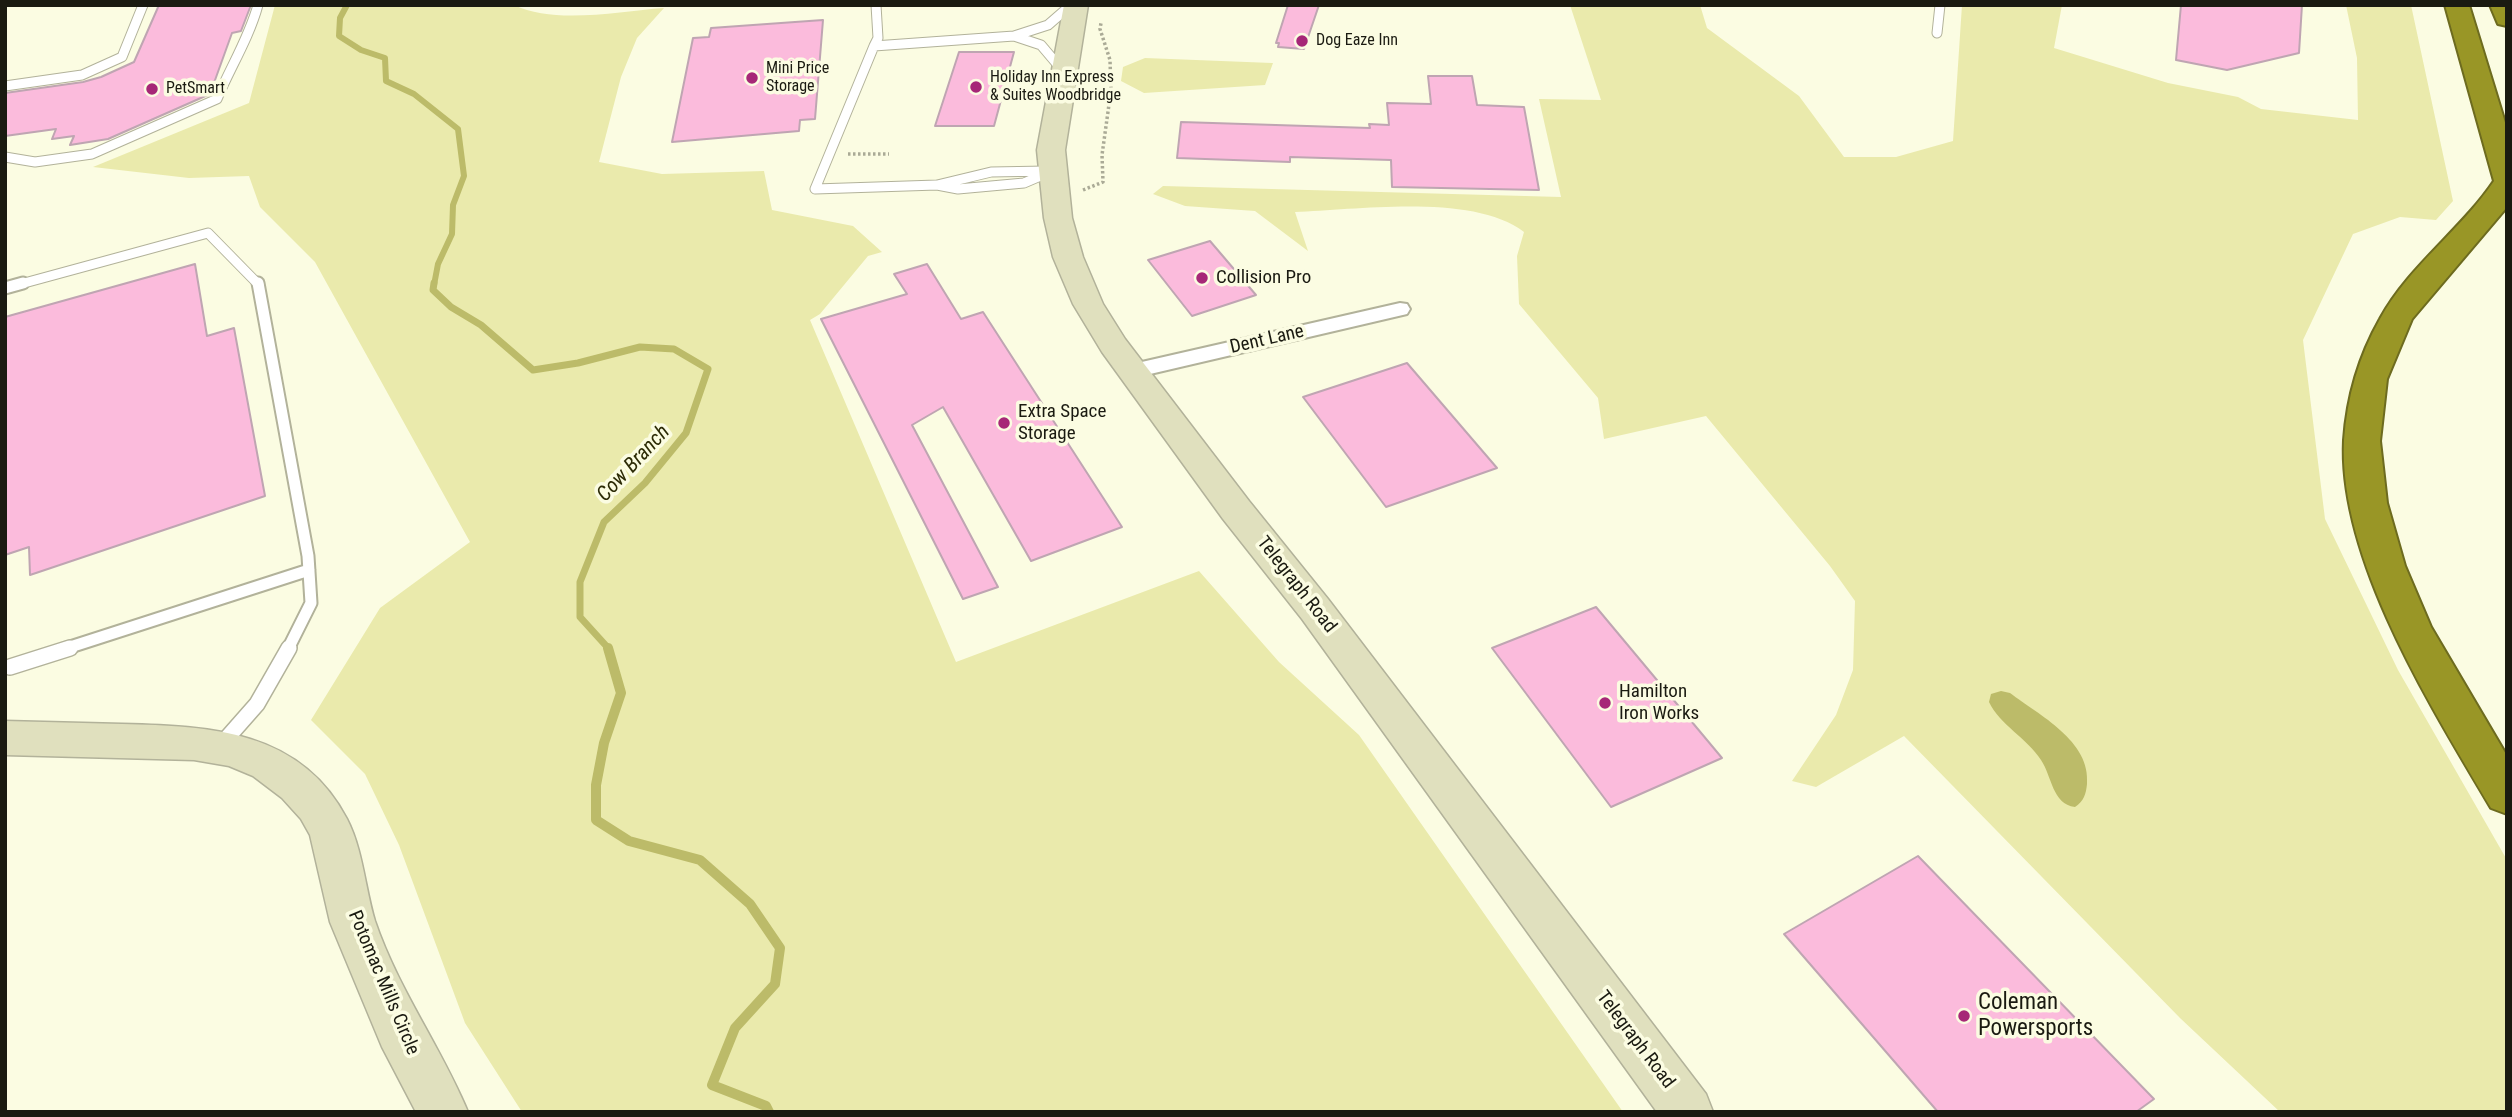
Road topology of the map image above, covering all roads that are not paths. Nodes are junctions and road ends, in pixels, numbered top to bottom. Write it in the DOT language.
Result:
graph roads {
  1 [pos="143,5"];
  2 [pos="258,5"];
  3 [pos="876,5"];
  4 [pos="1940,5"];
  5 [pos="2457,5"];
  6 [pos="1082,13"];
  7 [pos="1937,33"];
  8 [pos="1014,36"];
  9 [pos="874,46"];
  10 [pos="1064,72"];
  11 [pos="5,86"];
  12 [pos="5,157"];
  13 [pos="1052,171"];
  14 [pos="2507,178"];
  15 [pos="2507,184"];
  16 [pos="5,288"];
  17 [pos="1400,309"];
  18 [pos="1133,371"];
  19 [pos="309,570"];
  20 [pos="10,667"];
  21 [pos="5,738"];
  22 [pos="220,747"];
  23 [pos="2507,795"];
  24 [pos="443,1112"];
  25 [pos="1688,1112"];
  1 -- 11 [label="lane"];
  2 -- 12 [label="lane"];
  3 -- 9 [label="lane"];
  4 -- 7 [label="lane"];
  5 -- 14 [label="highway"];
  6 -- 8 [label="lane"];
  6 -- 10 [label="main road, Telegraph Road"];
  8 -- 9 [label="lane"];
  8 -- 10 [label="lane"];
  9 -- 13 [label="lane"];
  10 -- 13 [label="main road, Telegraph Road"];
  13 -- 18 [label="main road, Telegraph Road"];
  15 -- 23 [label="highway"];
  16 -- 19 [label="lane"];
  17 -- 18 [label="street, Dent Lane"];
  18 -- 25 [label="main road, Telegraph Road"];
  19 -- 20 [label="lane"];
  19 -- 22 [label="lane"];
  21 -- 22 [label="main road, Potomac Mills Circle"];
  22 -- 24 [label="main road, Potomac Mills Circle"];
}
